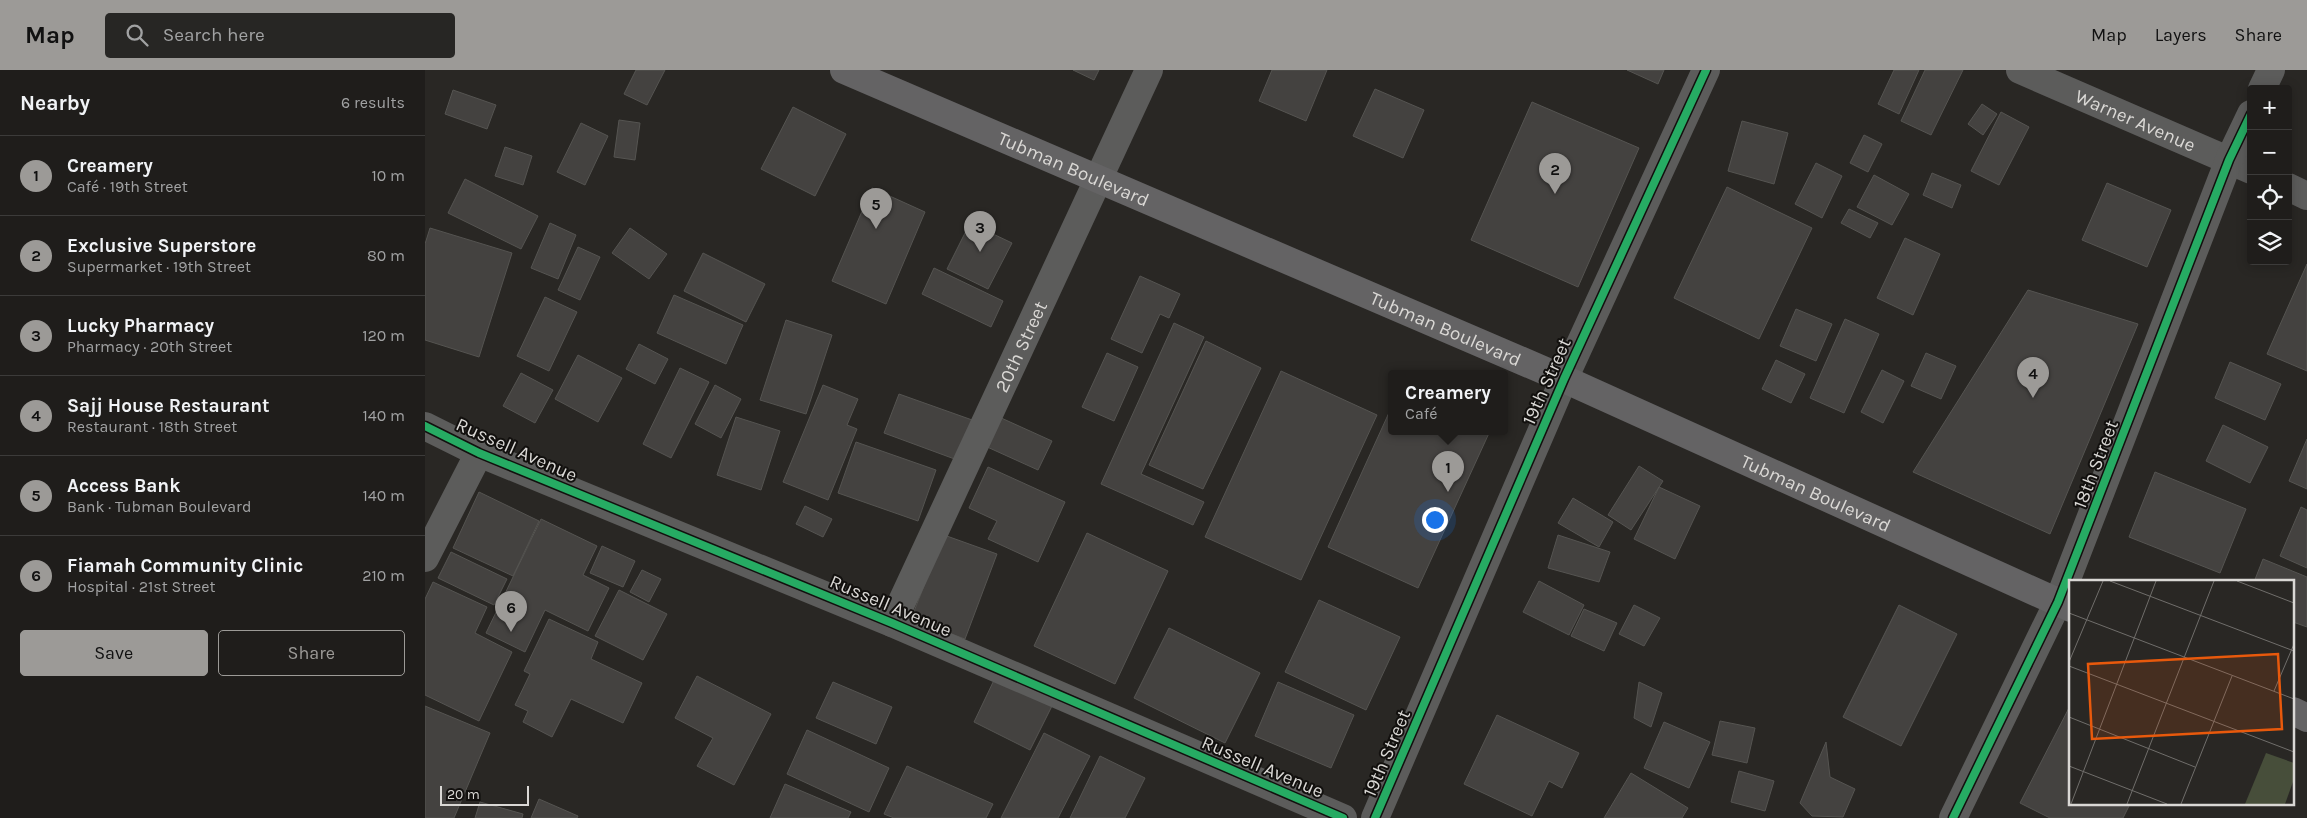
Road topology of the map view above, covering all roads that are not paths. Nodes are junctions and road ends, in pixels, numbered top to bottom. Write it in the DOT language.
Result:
graph roads {
  1 [pos="844,70"];
  2 [pos="1149,70"];
  3 [pos="1706,70"];
  4 [pos="2020,70"];
  5 [pos="2271,70"];
  6 [pos="2264,85"];
  7 [pos="2248,130"];
  8 [pos="2240,165"];
  9 [pos="1099,179"];
  10 [pos="2292,189"];
  11 [pos="2307,196"];
  12 [pos="1564,379"];
  13 [pos="425,426"];
  14 [pos="479,453"];
  15 [pos="425,558"];
  16 [pos="2075,580"];
  17 [pos="2065,605"];
  18 [pos="891,623"];
  19 [pos="2295,712"];
  20 [pos="2307,718"];
  21 [pos="1343,818"];
  22 [pos="1375,818"];
  23 [pos="1953,818"];
  1 -- 9 [label="highway, Tubman Boulevard"];
  2 -- 9 [label="street, 20th Street"];
  3 -- 12 [label="street, 19th Street"];
  4 -- 8 [label="street, Warner Avenue"];
  5 -- 6 [label="street"];
  7 -- 8 [label="street, 18th Street"];
  8 -- 16 [label="street, 18th Street"];
  9 -- 12 [label="highway, Tubman Boulevard"];
  9 -- 18 [label="street, 20th Street"];
  10 -- 11 [label="street"];
  12 -- 17 [label="highway, Tubman Boulevard"];
  12 -- 22 [label="street, 19th Street"];
  13 -- 14 [label="street, Russell Avenue"];
  14 -- 15 [label="street"];
  14 -- 18 [label="street, Russell Avenue"];
  17 -- 23 [label="street, 18th Street"];
  18 -- 21 [label="street, Russell Avenue"];
  19 -- 20 [label="highway"];
}
